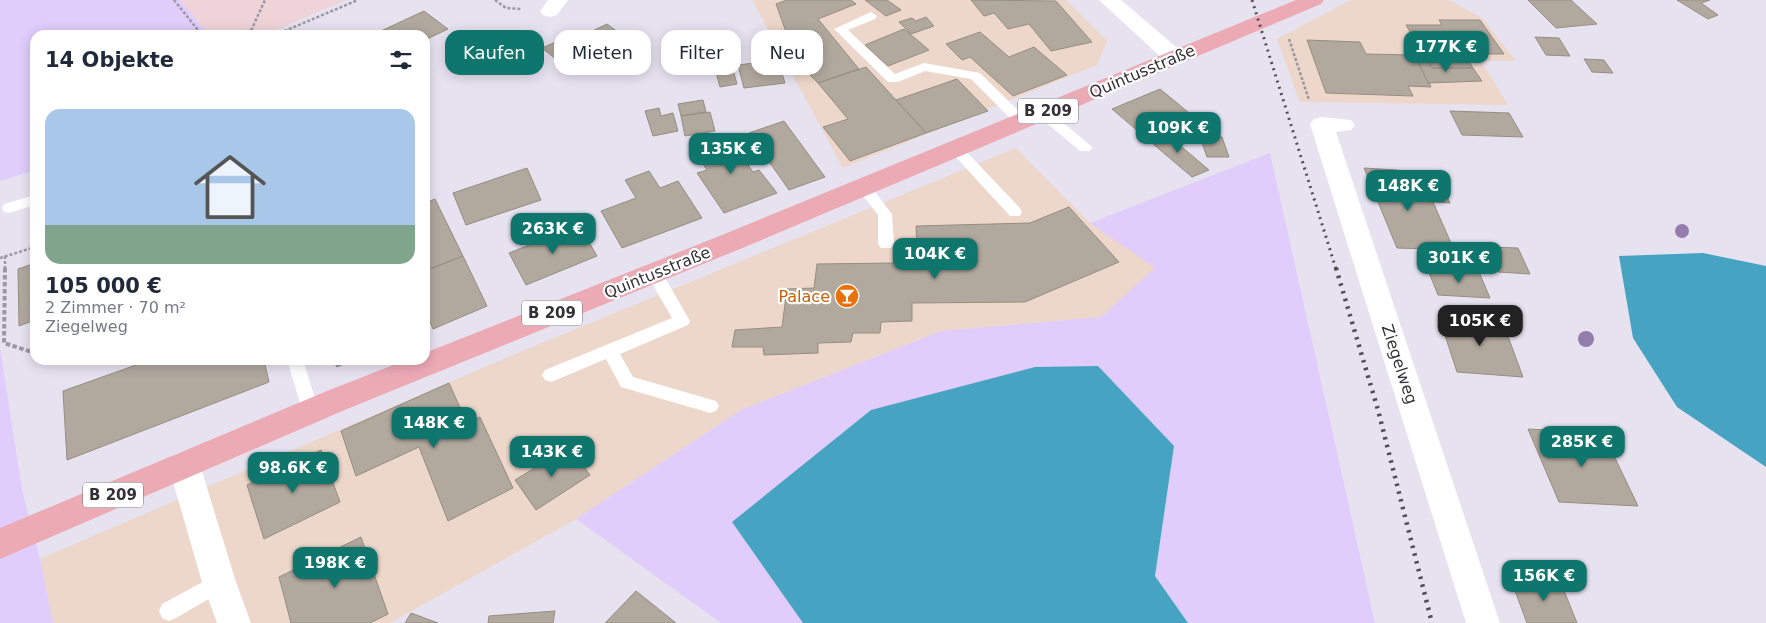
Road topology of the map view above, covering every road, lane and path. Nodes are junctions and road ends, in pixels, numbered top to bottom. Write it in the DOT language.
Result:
graph roads {
  1 [pos="174,0"];
  2 [pos="265,0"];
  3 [pos="358,0"];
  4 [pos="1109,0"];
  5 [pos="1314,0"];
  6 [pos="871,16"];
  7 [pos="198,30"];
  8 [pos="251,30"];
  9 [pos="287,30"];
  10 [pos="1288,37"];
  11 [pos="1174,57"];
  12 [pos="1042,113"];
  13 [pos="1022,122"];
  14 [pos="1333,125"];
  15 [pos="1085,148"];
  16 [pos="957,150"];
  17 [pos="864,188"];
  18 [pos="30,202"];
  19 [pos="9,208"];
  20 [pos="1015,212"];
  21 [pos="886,244"];
  22 [pos="30,248"];
  23 [pos="5,256"];
  24 [pos="0,258"];
  25 [pos="654,273"];
  26 [pos="610,350"];
  27 [pos="30,351"];
  28 [pos="430,363"];
  29 [pos="296,365"];
  30 [pos="425,365"];
  31 [pos="551,375"];
  32 [pos="710,406"];
  33 [pos="310,411"];
  34 [pos="184,465"];
  35 [pos="0,544"];
  36 [pos="219,582"];
  37 [pos="169,611"];
  38 [pos="234,623"];
  39 [pos="1483,623"];
  1 -- 7 [label="path"];
  2 -- 8 [label="path"];
  3 -- 9 [label="path"];
  4 -- 11 [label="street"];
  5 -- 11 [label="main road, Quintusstraße / B 209"];
  6 -- 13 [label="lane"];
  10 -- 14 [label="path"];
  11 -- 12 [label="main road, Quintusstraße / B 209"];
  12 -- 13 [label="main road, Quintusstraße / B 209"];
  12 -- 15 [label="lane"];
  13 -- 16 [label="main road, Quintusstraße / B 209"];
  14 -- 39 [label="street, Ziegelweg"];
  16 -- 17 [label="main road, Quintusstraße / B 209"];
  16 -- 20 [label="lane"];
  17 -- 21 [label="lane"];
  17 -- 25 [label="main road, Quintusstraße / B 209"];
  18 -- 19 [label="lane"];
  22 -- 23 [label="path"];
  23 -- 24 [label="path"];
  23 -- 27 [label="path"];
  25 -- 26 [label="lane"];
  25 -- 28 [label="main road, Quintusstraße / B 209"];
  26 -- 31 [label="lane"];
  26 -- 32 [label="lane"];
  29 -- 33 [label="lane"];
  30 -- 33 [label="main road, Quintusstraße / B 209"];
  33 -- 34 [label="main road, Quintusstraße / B 209"];
  34 -- 35 [label="main road, Quintusstraße / B 209"];
  34 -- 36 [label="street"];
  36 -- 37 [label="lane"];
  36 -- 38 [label="street"];
}
